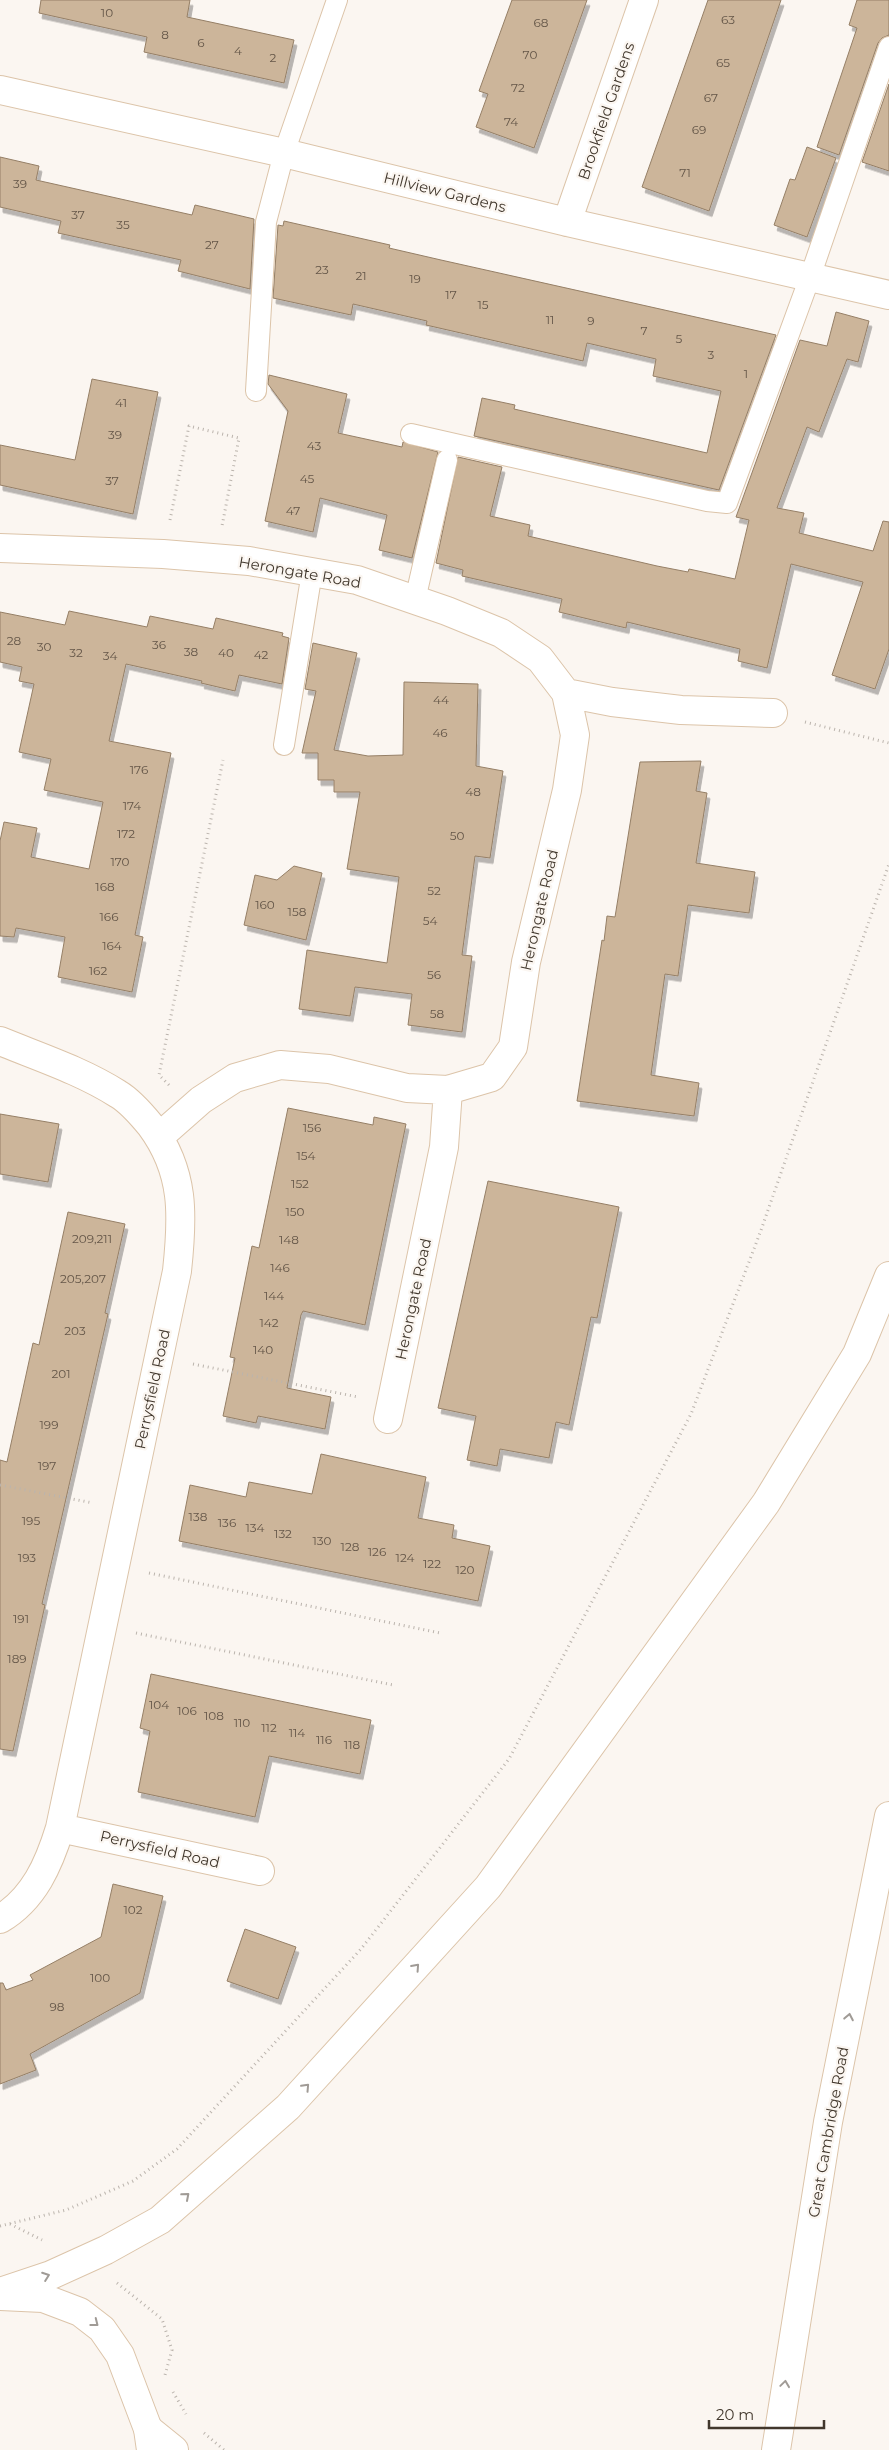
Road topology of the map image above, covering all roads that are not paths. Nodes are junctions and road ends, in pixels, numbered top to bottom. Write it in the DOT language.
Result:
graph roads {
  1 [pos="337,0"];
  2 [pos="644,0"];
  3 [pos="889,47"];
  4 [pos="0,90"];
  5 [pos="284,153"];
  6 [pos="567,222"];
  7 [pos="810,277"];
  8 [pos="889,295"];
  9 [pos="256,390"];
  10 [pos="411,434"];
  11 [pos="447,460"];
  12 [pos="0,548"];
  13 [pos="312,572"];
  14 [pos="415,600"];
  15 [pos="566,693"];
  16 [pos="773,713"];
  17 [pos="284,745"];
  18 [pos="0,1041"];
  19 [pos="448,1090"];
  20 [pos="159,1138"];
  21 [pos="889,1276"];
  22 [pos="389,1411"];
  23 [pos="889,1816"];
  24 [pos="60,1828"];
  25 [pos="260,1871"];
  26 [pos="0,1919"];
  27 [pos="0,2292"];
  28 [pos="0,2296"];
  29 [pos="149,2440"];
  30 [pos="174,2450"];
  31 [pos="776,2450"];
  1 -- 5 [label="lane"];
  2 -- 6 [label="main road, Brookfield Gardens"];
  3 -- 7 [label="lane"];
  4 -- 5 [label="main road, Hillview Gardens"];
  5 -- 6 [label="main road, Hillview Gardens"];
  5 -- 9 [label="lane"];
  6 -- 7 [label="main road, Hillview Gardens"];
  7 -- 8 [label="main road, Hillview Gardens"];
  7 -- 10 [label="lane"];
  11 -- 14 [label="lane"];
  12 -- 13 [label="main road, Herongate Road"];
  13 -- 14 [label="main road, Herongate Road"];
  13 -- 17 [label="lane"];
  14 -- 15 [label="main road, Herongate Road"];
  15 -- 16 [label="main road"];
  15 -- 19 [label="main road, Herongate Road"];
  18 -- 20 [label="main road, Perrysfield Road"];
  19 -- 20 [label="main road, Herongate Road"];
  19 -- 22 [label="main road, Herongate Road"];
  20 -- 24 [label="main road, Perrysfield Road"];
  27 -- 21 [label="main road, one-way"];
  31 -- 23 [label="main road, Great Cambridge Road, one-way"];
  24 -- 25 [label="main road, Perrysfield Road"];
  24 -- 26 [label="main road, Perrysfield Road"];
  28 -- 29 [label="main road, one-way"];
  29 -- 30 [label="main road"];
}
